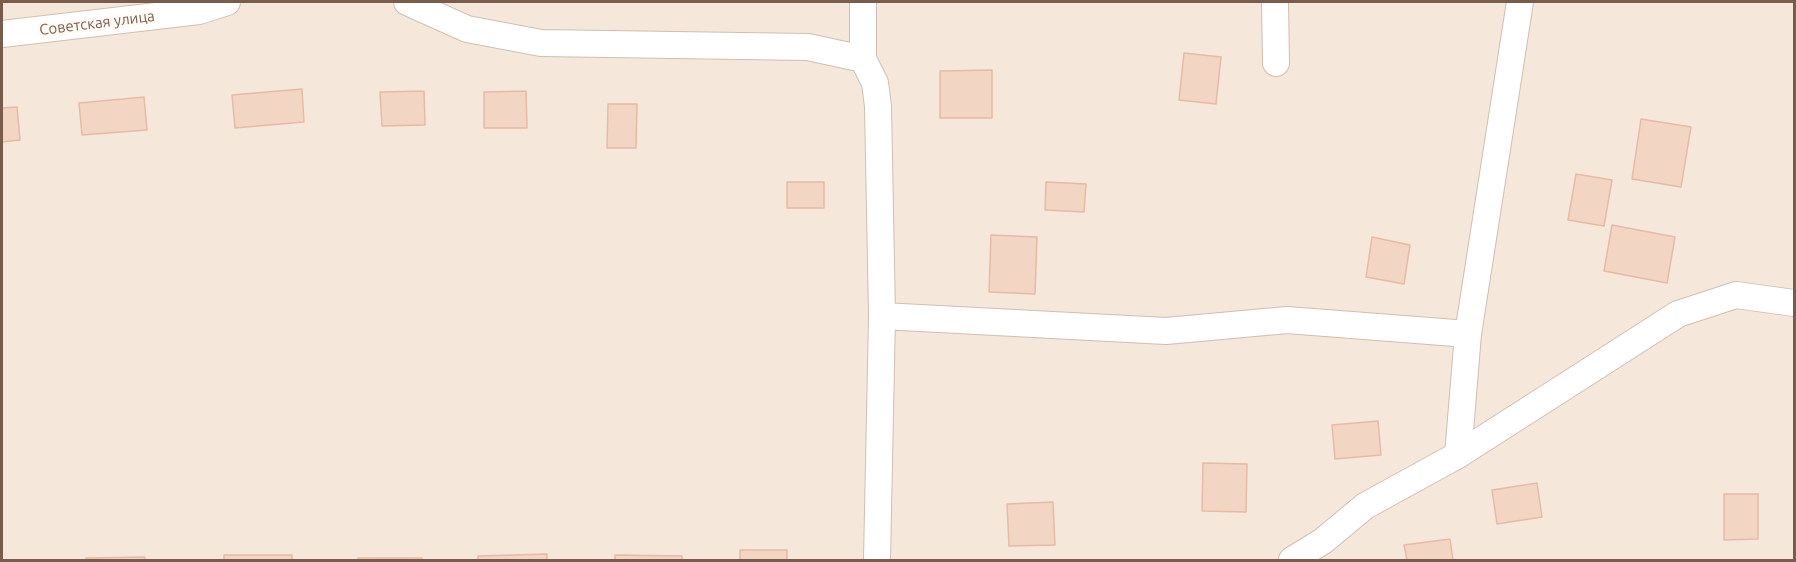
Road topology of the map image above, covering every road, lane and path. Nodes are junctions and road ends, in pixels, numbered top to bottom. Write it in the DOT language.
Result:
graph roads {
  1 [pos="227,2"];
  2 [pos="407,2"];
  3 [pos="862,2"];
  4 [pos="1275,2"];
  5 [pos="1520,2"];
  6 [pos="2,34"];
  7 [pos="863,59"];
  8 [pos="1276,63"];
  9 [pos="1794,303"];
  10 [pos="882,315"];
  11 [pos="1468,334"];
  12 [pos="1458,455"];
  13 [pos="877,561"];
  14 [pos="1292,561"];
  1 -- 6 [label="street, Советская улица"];
  2 -- 7 [label="street"];
  3 -- 7 [label="street"];
  4 -- 8 [label="street"];
  5 -- 11 [label="street"];
  7 -- 10 [label="street"];
  9 -- 12 [label="street"];
  10 -- 11 [label="street"];
  10 -- 13 [label="street"];
  11 -- 12 [label="street"];
  12 -- 14 [label="street"];
}
